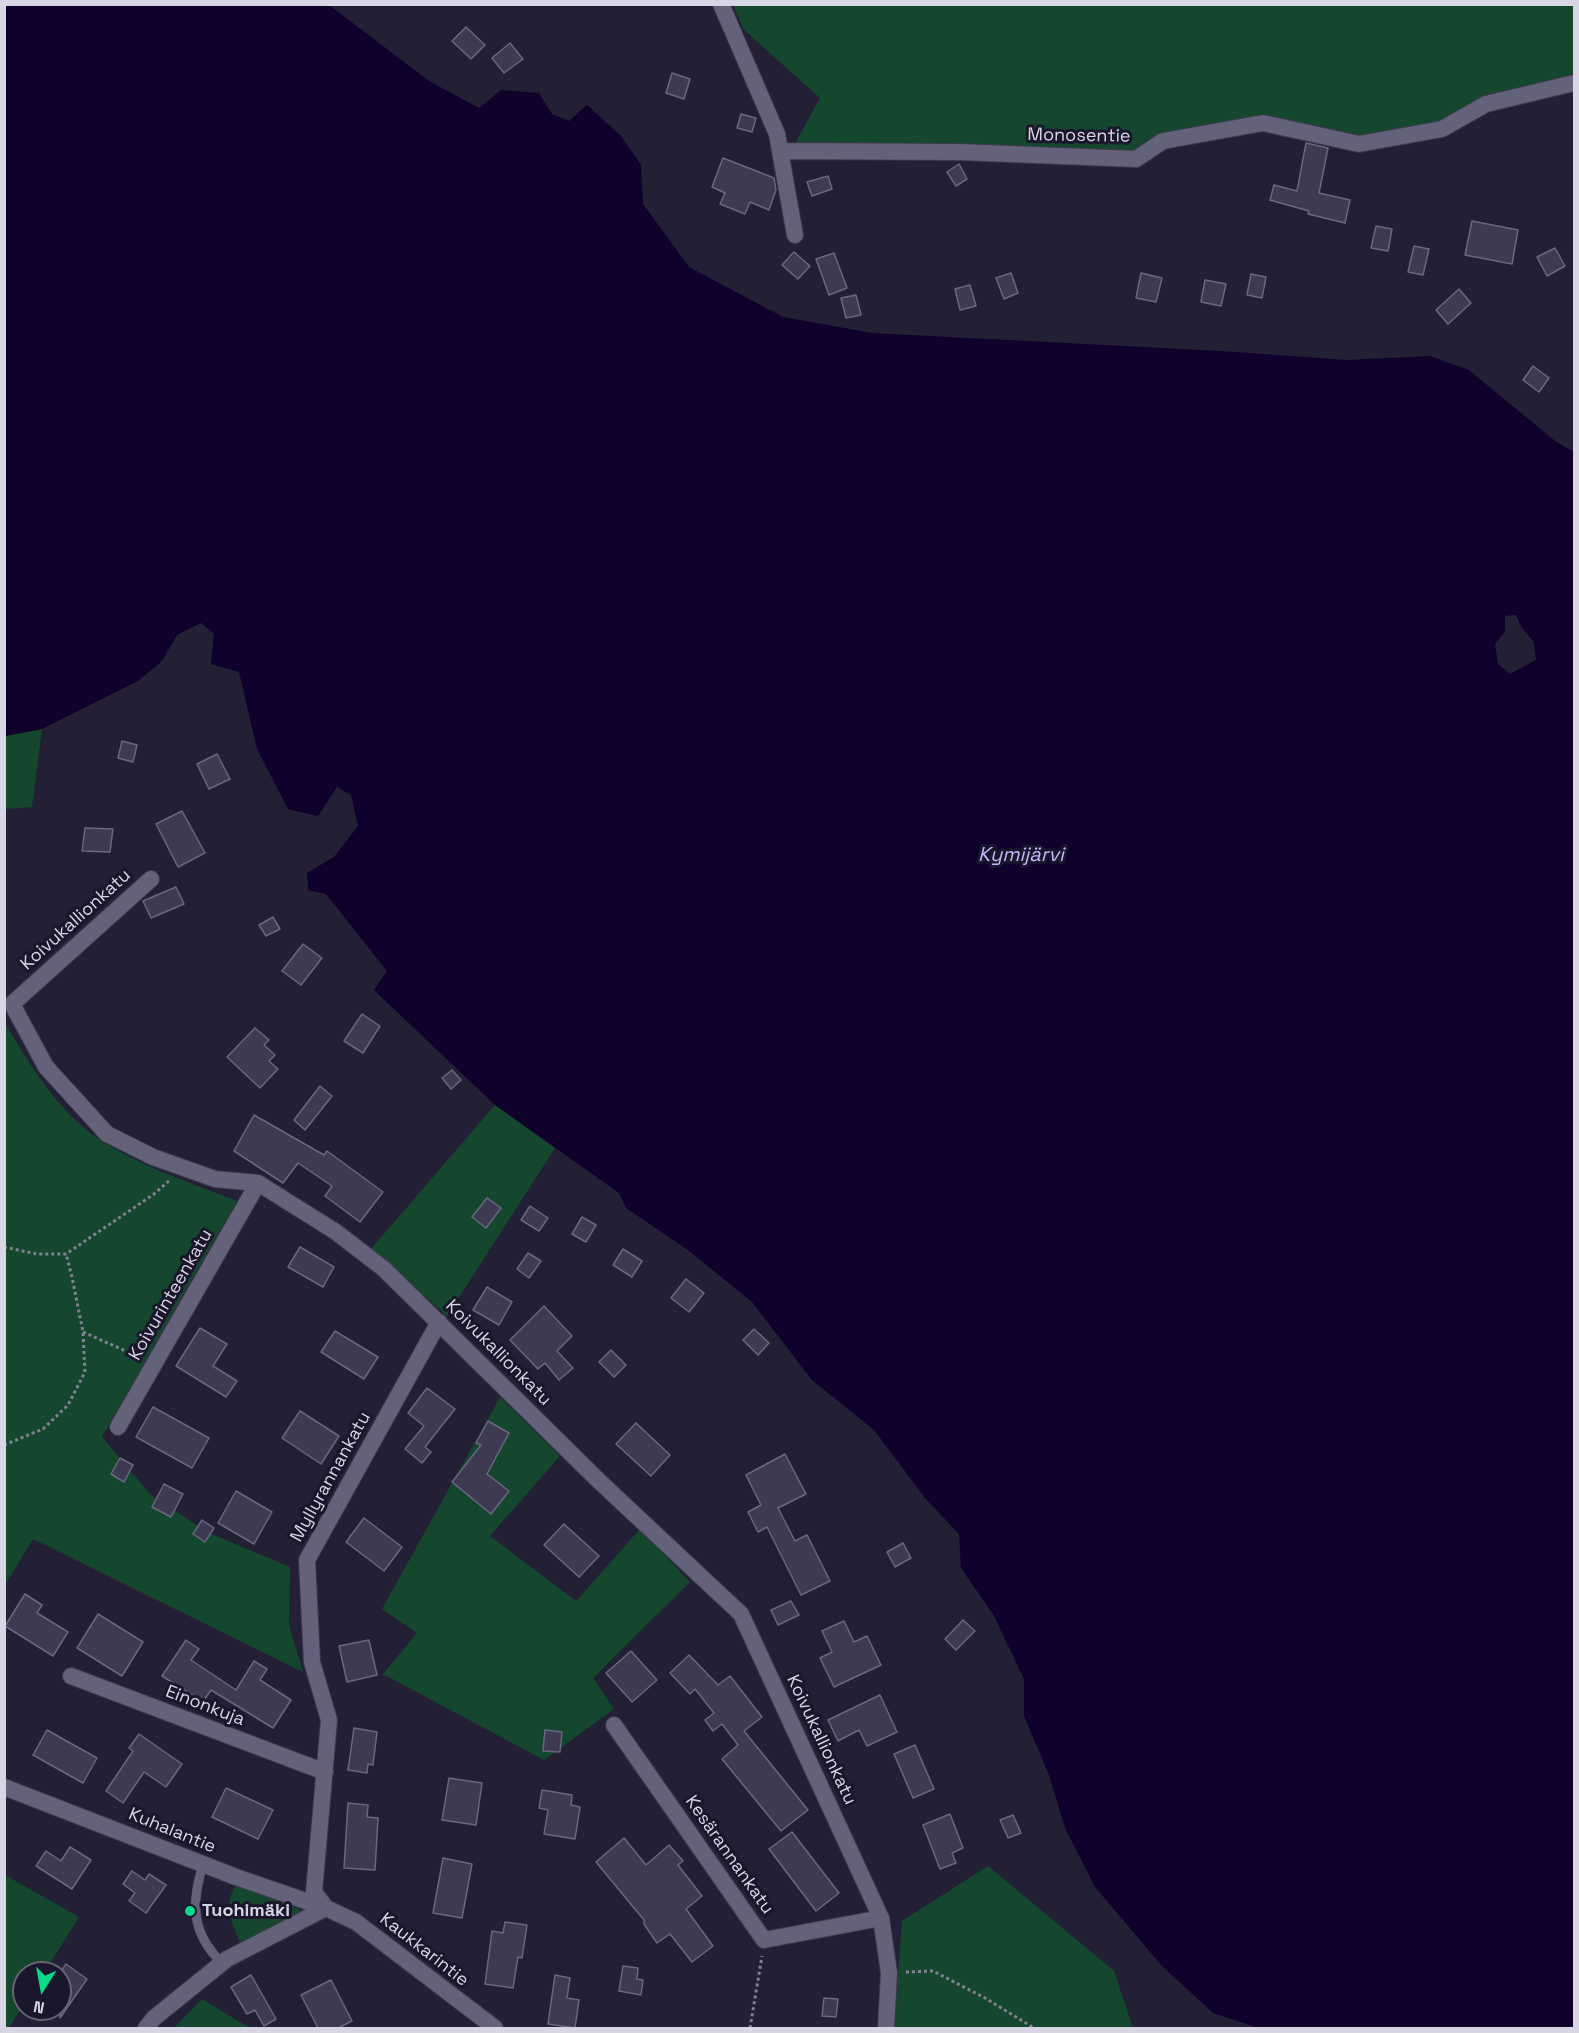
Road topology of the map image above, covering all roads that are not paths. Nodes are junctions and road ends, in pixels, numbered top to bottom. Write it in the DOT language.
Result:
graph roads {
  1 [pos="721,4"];
  2 [pos="1575,83"];
  3 [pos="780,151"];
  4 [pos="795,235"];
  5 [pos="151,879"];
  6 [pos="258,1183"];
  7 [pos="439,1322"];
  8 [pos="118,1427"];
  9 [pos="71,1676"];
  10 [pos="614,1725"];
  11 [pos="325,1772"];
  12 [pos="4,1787"];
  13 [pos="203,1865"];
  14 [pos="326,1908"];
  15 [pos="881,1918"];
  16 [pos="222,1963"];
  17 [pos="146,2028"];
  18 [pos="495,2028"];
  19 [pos="886,2028"];
  1 -- 3 [label="street"];
  2 -- 3 [label="street, Monosentie"];
  3 -- 4 [label="street"];
  5 -- 6 [label="street, Koivukallionkatu"];
  6 -- 7 [label="street, Koivukallionkatu"];
  6 -- 8 [label="street, Koivurinteenkatu"];
  7 -- 11 [label="street, Myllyrannankatu"];
  7 -- 15 [label="street, Koivukallionkatu"];
  9 -- 11 [label="street, Einonkuja"];
  10 -- 15 [label="street, Kesärannankatu"];
  11 -- 14 [label="street, Myllyrannankatu"];
  12 -- 13 [label="street, Kuhalantie"];
  13 -- 14 [label="street, Kuhalantie"];
  13 -- 16 [label="lane"];
  14 -- 16 [label="street"];
  14 -- 18 [label="street, Kaukkarintie"];
  15 -- 19 [label="street, Koivukallionkatu"];
  16 -- 17 [label="street"];
}
